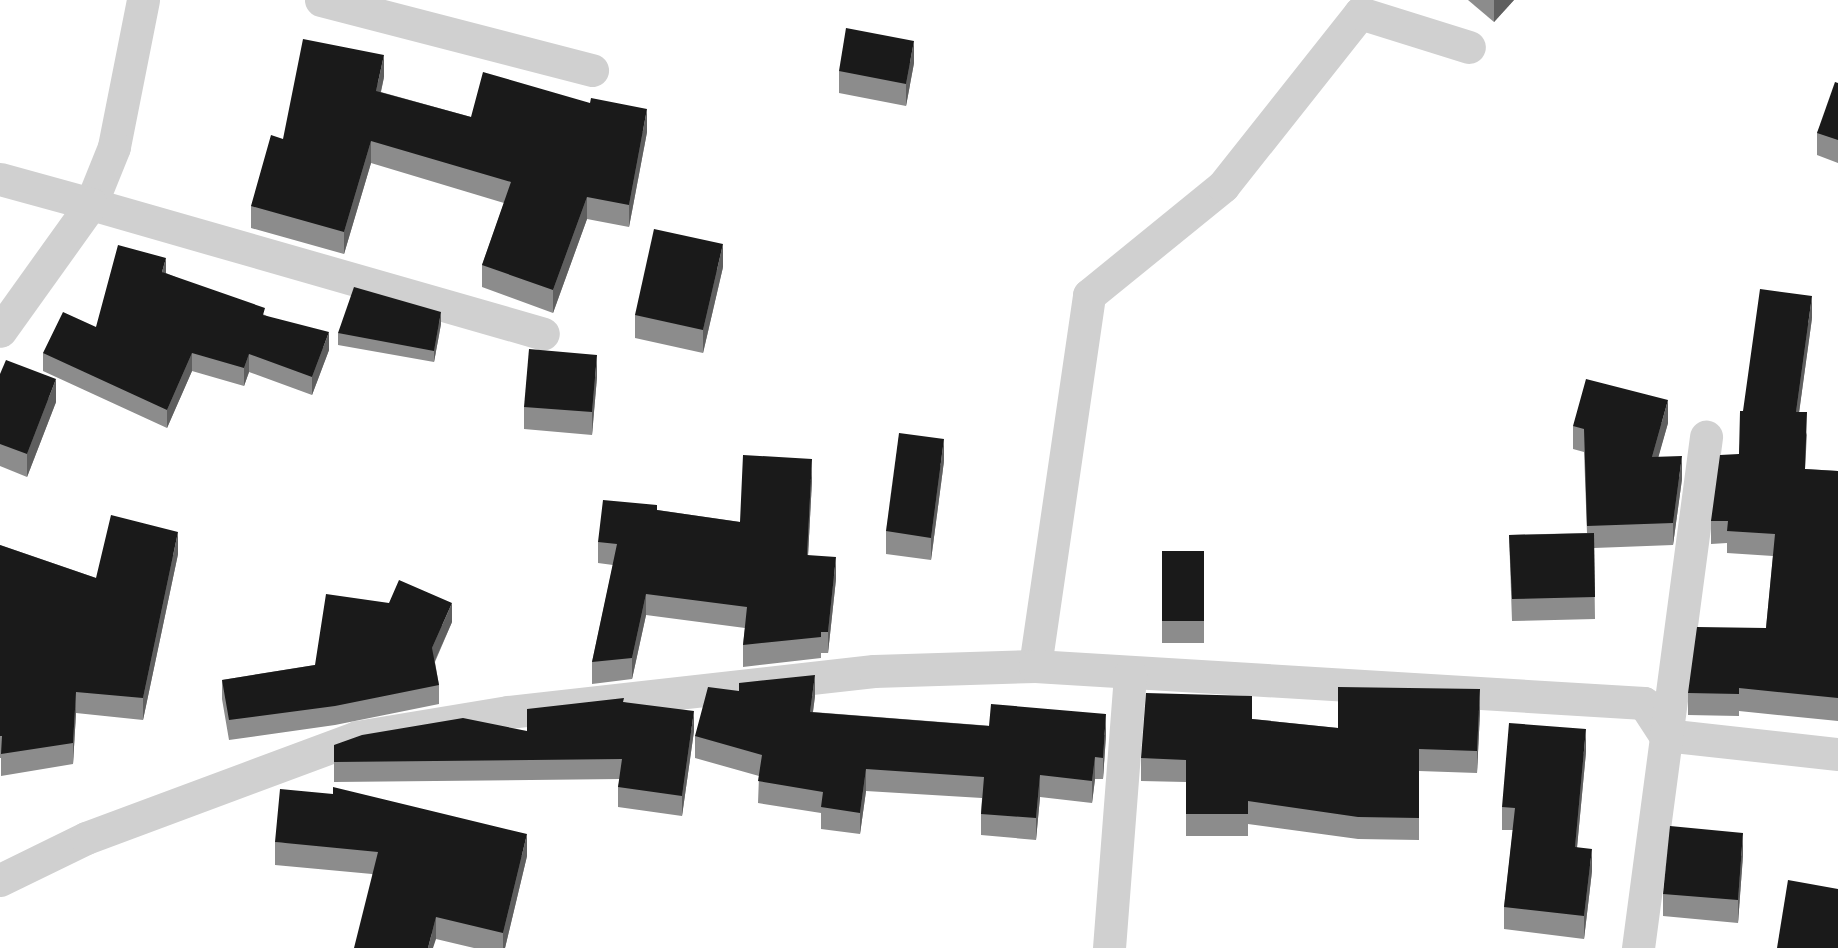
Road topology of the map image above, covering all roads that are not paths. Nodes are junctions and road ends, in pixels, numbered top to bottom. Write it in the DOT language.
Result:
graph roads {
  1 [pos="143,0"];
  2 [pos="321,0"];
  3 [pos="1468,47"];
  4 [pos="592,70"];
  5 [pos="0,180"];
  6 [pos="91,204"];
  7 [pos="0,331"];
  8 [pos="543,334"];
  9 [pos="1706,437"];
  10 [pos="1035,666"];
  11 [pos="1131,674"];
  12 [pos="1665,735"];
  13 [pos="1838,754"];
  14 [pos="0,880"];
  15 [pos="1109,948"];
  16 [pos="1638,948"];
  1 -- 6 [label="street"];
  2 -- 4 [label="street"];
  3 -- 10 [label="street"];
  5 -- 6 [label="street"];
  6 -- 7 [label="street"];
  6 -- 8 [label="street"];
  9 -- 12 [label="street"];
  10 -- 11 [label="street"];
  10 -- 14 [label="street"];
  11 -- 12 [label="street"];
  11 -- 15 [label="street"];
  12 -- 13 [label="street"];
  12 -- 16 [label="street"];
}
